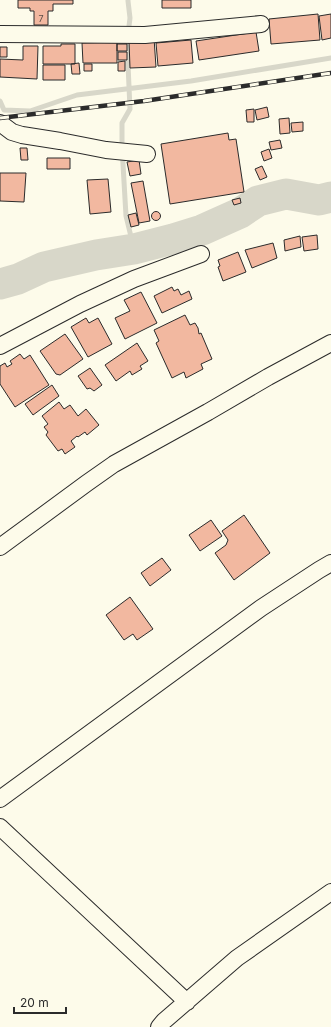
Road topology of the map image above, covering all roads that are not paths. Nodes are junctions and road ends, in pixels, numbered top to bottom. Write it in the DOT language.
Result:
graph roads {
  1 [pos="261,24"];
  2 [pos="0,34"];
  3 [pos="0,123"];
  4 [pos="147,154"];
  5 [pos="201,254"];
  6 [pos="331,343"];
  7 [pos="0,346"];
  8 [pos="0,547"];
  9 [pos="331,563"];
  10 [pos="0,799"];
  11 [pos="0,827"];
  12 [pos="331,892"];
  13 [pos="186,1002"];
  14 [pos="159,1027"];
  1 -- 2 [label="street"];
  3 -- 4 [label="street"];
  5 -- 7 [label="street"];
  6 -- 8 [label="street"];
  9 -- 10 [label="street"];
  11 -- 13 [label="street"];
  12 -- 13 [label="street"];
  13 -- 14 [label="street"];
}
